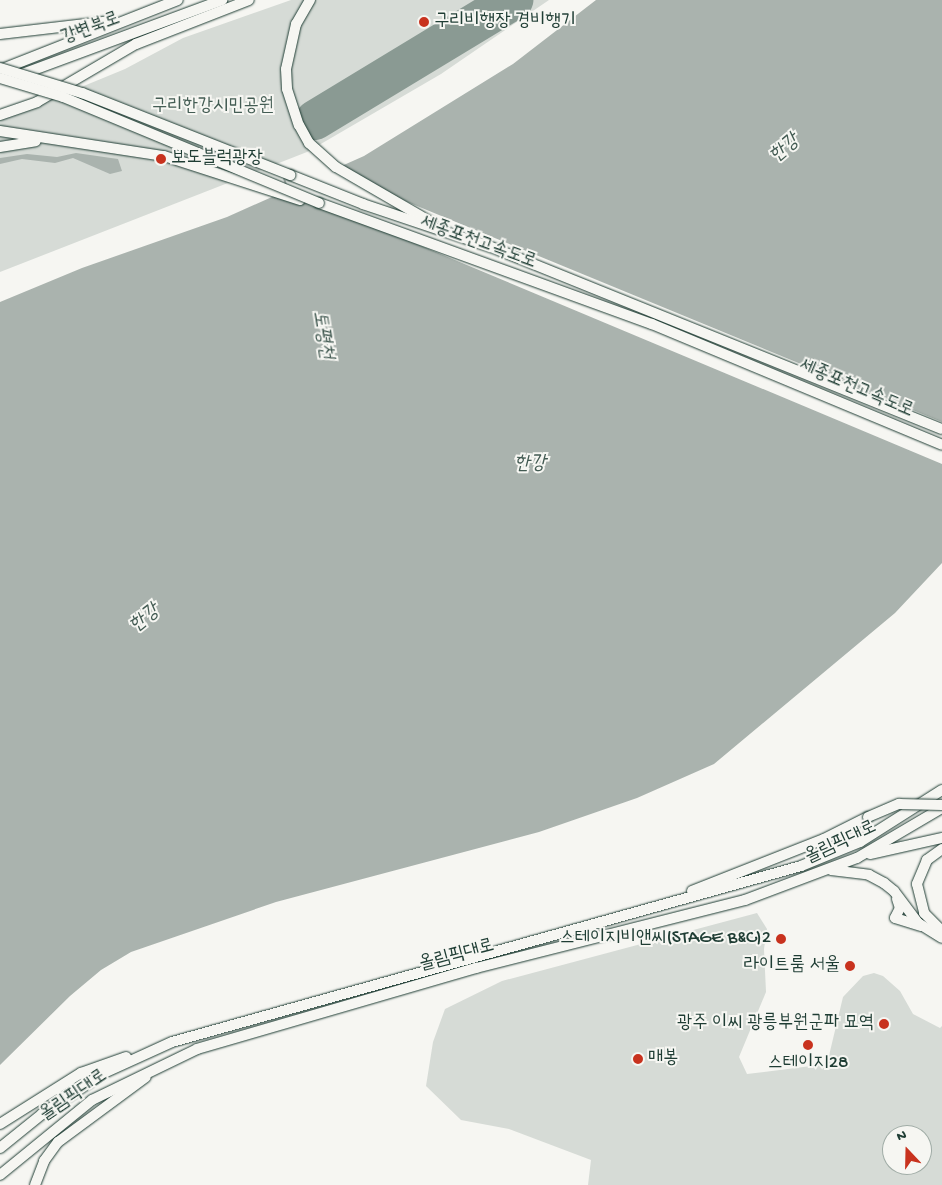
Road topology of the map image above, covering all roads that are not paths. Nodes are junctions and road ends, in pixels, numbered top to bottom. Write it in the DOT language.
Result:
graph roads {
  1 [pos="178,0"];
  2 [pos="222,0"];
  3 [pos="249,0"];
  4 [pos="310,0"];
  5 [pos="127,19"];
  6 [pos="0,34"];
  7 [pos="0,69"];
  8 [pos="0,78"];
  9 [pos="0,82"];
  10 [pos="0,115"];
  11 [pos="0,131"];
  12 [pos="45,139"];
  13 [pos="0,147"];
  14 [pos="452,233"];
  15 [pos="448,251"];
  16 [pos="942,428"];
  17 [pos="942,445"];
  18 [pos="942,790"];
  19 [pos="942,807"];
  20 [pos="942,838"];
  21 [pos="942,850"];
  22 [pos="857,858"];
  23 [pos="830,870"];
  24 [pos="892,890"];
  25 [pos="659,904"];
  26 [pos="922,927"];
  27 [pos="942,931"];
  28 [pos="942,938"];
  29 [pos="143,1053"];
  30 [pos="165,1062"];
  31 [pos="0,1124"];
  32 [pos="0,1148"];
  33 [pos="0,1175"];
  34 [pos="35,1185"];
  1 -- 5 [label="highway, 강변북로"];
  2 -- 9 [label="highway, 강변북로"];
  3 -- 10 [label="highway, bridge"];
  4 -- 14 [label="highway"];
  5 -- 6 [label="highway"];
  5 -- 7 [label="highway, 강변북로"];
  7 -- 14 [label="highway, 세종포천고속도로, bridge"];
  8 -- 15 [label="highway, 세종포천고속도로, bridge"];
  11 -- 12 [label="highway"];
  12 -- 13 [label="highway"];
  12 -- 15 [label="highway, bridge"];
  14 -- 16 [label="highway, 세종포천고속도로"];
  15 -- 17 [label="highway, 세종포천고속도로"];
  18 -- 25 [label="highway, 올림픽대로"];
  19 -- 22 [label="highway, 올림픽대로"];
  19 -- 25 [label="highway, bridge"];
  20 -- 22 [label="highway"];
  21 -- 27 [label="highway"];
  22 -- 23 [label="highway, 올림픽대로"];
  23 -- 24 [label="highway"];
  23 -- 30 [label="highway, 올림픽대로"];
  24 -- 26 [label="highway"];
  24 -- 26 [label="highway"];
  25 -- 29 [label="highway, 올림픽대로"];
  26 -- 28 [label="highway"];
  29 -- 31 [label="highway"];
  29 -- 32 [label="highway, 올림픽대로"];
  30 -- 33 [label="highway, 올림픽대로"];
  30 -- 34 [label="highway"];
}
